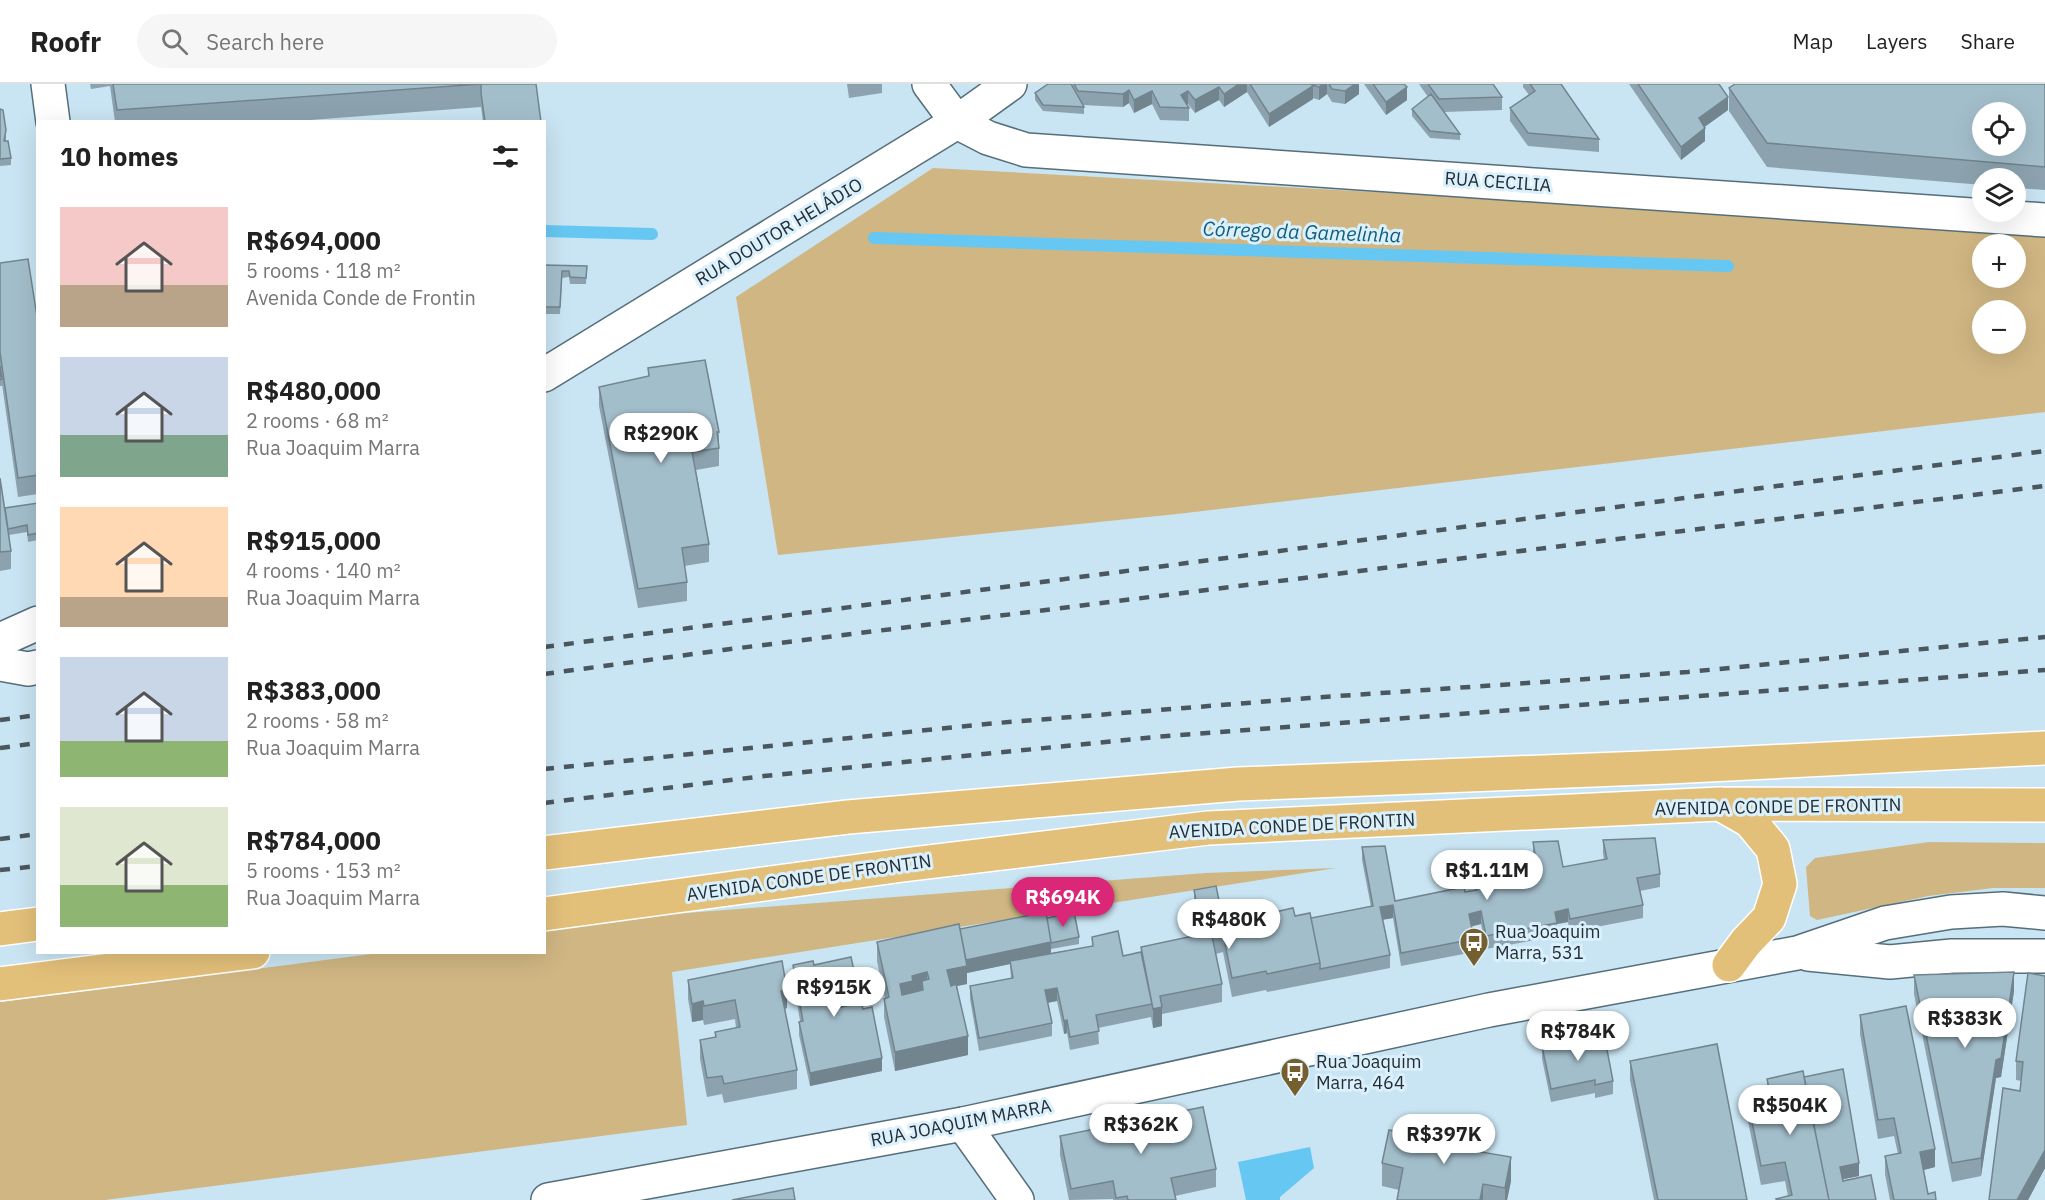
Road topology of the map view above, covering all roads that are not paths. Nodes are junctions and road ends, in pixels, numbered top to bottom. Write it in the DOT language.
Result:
graph roads {
  1 [pos="48,84"];
  2 [pos="929,84"];
  3 [pos="1010,84"];
  4 [pos="53,120"];
  5 [pos="957,122"];
  6 [pos="2045,220"];
  7 [pos="546,374"];
  8 [pos="36,624"];
  9 [pos="0,640"];
  10 [pos="0,664"];
  11 [pos="36,667"];
  12 [pos="2045,748"];
  13 [pos="1720,804"];
  14 [pos="2045,805"];
  15 [pos="546,853"];
  16 [pos="2045,913"];
  17 [pos="546,914"];
  18 [pos="36,924"];
  19 [pos="0,929"];
  20 [pos="1797,953"];
  21 [pos="237,954"];
  22 [pos="2045,956"];
  23 [pos="1729,965"];
  24 [pos="0,984"];
  25 [pos="963,1124"];
  26 [pos="548,1200"];
  27 [pos="1017,1200"];
  1 -- 4 [label="street"];
  2 -- 5 [label="street"];
  3 -- 5 [label="street, RUA DOUTOR HELÁDIO"];
  5 -- 6 [label="street, RUA CECILIA"];
  5 -- 7 [label="street, RUA DOUTOR HELÁDIO"];
  8 -- 9 [label="street"];
  10 -- 11 [label="street"];
  12 -- 15 [label="highway"];
  13 -- 14 [label="highway, AVENIDA CONDE DE FRONTIN"];
  13 -- 17 [label="highway, AVENIDA CONDE DE FRONTIN"];
  13 -- 23 [label="highway"];
  16 -- 20 [label="street, RUA JOAQUIM MARRA"];
  18 -- 19 [label="highway"];
  20 -- 22 [label="street, RUA JOAQUIM MARRA"];
  20 -- 23 [label="street, RUA JOAQUIM MARRA"];
  21 -- 24 [label="highway"];
  23 -- 25 [label="street, RUA JOAQUIM MARRA"];
  25 -- 26 [label="street, RUA JOAQUIM MARRA"];
  25 -- 27 [label="street"];
}
